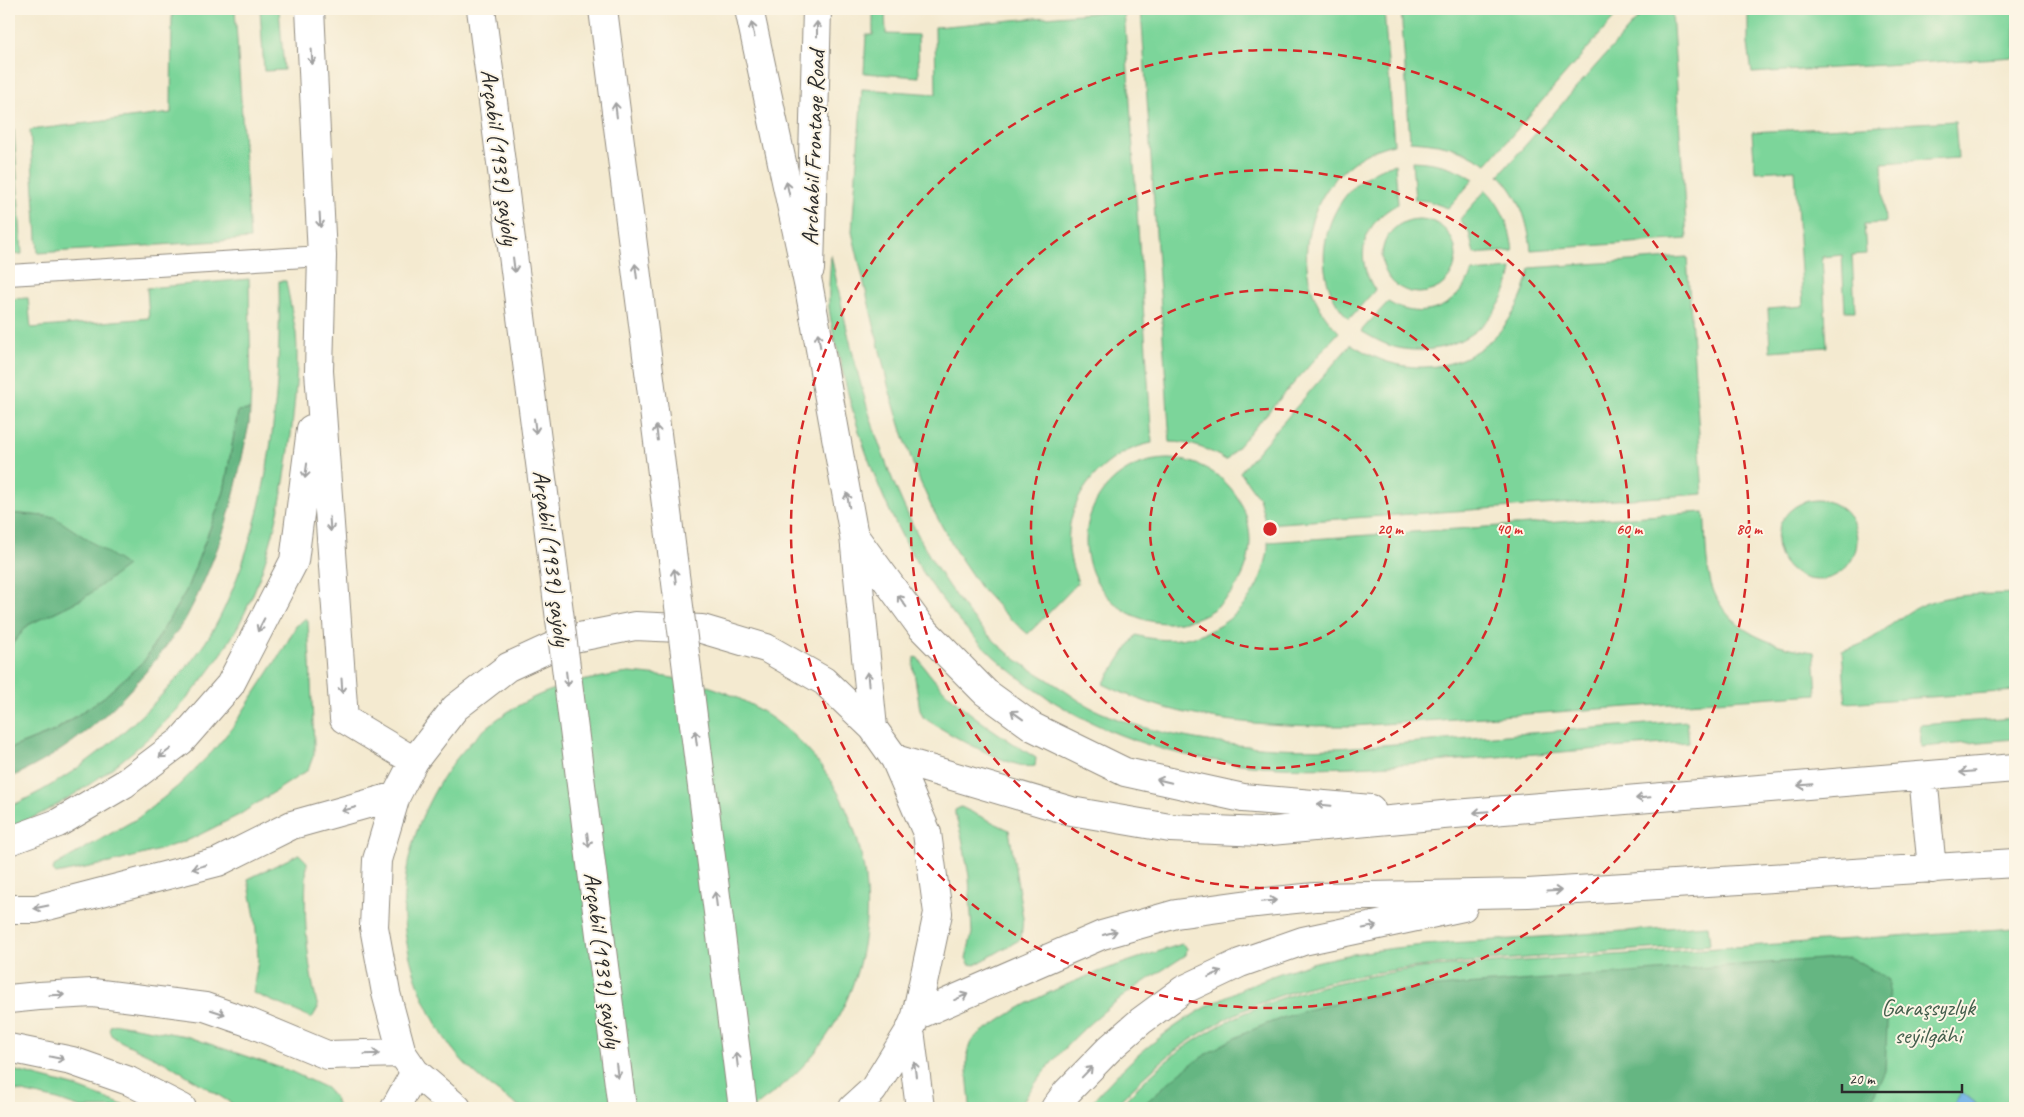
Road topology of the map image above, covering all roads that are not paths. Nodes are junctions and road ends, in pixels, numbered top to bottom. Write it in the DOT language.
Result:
graph roads {
  1 [pos="310,9"];
  2 [pos="481,9"];
  3 [pos="603,9"];
  4 [pos="749,9"];
  5 [pos="817,9"];
  6 [pos="322,256"];
  7 [pos="9,275"];
  8 [pos="809,288"];
  9 [pos="319,371"];
  10 [pos="854,536"];
  11 [pos="873,728"];
  12 [pos="895,759"];
  13 [pos="414,761"];
  14 [pos="2015,768"];
  15 [pos="1923,776"];
  16 [pos="396,796"];
  17 [pos="1443,815"];
  18 [pos="9,841"];
  19 [pos="2015,863"];
  20 [pos="1932,869"];
  21 [pos="1528,893"];
  22 [pos="9,910"];
  23 [pos="9,999"];
  24 [pos="913,1023"];
  25 [pos="9,1048"];
  26 [pos="408,1062"];
  27 [pos="182,1108"];
  28 [pos="396,1108"];
  29 [pos="457,1108"];
  30 [pos="622,1108"];
  31 [pos="743,1108"];
  32 [pos="853,1108"];
  33 [pos="920,1108"];
  34 [pos="1055,1108"];
  1 -- 6 [label="main road, one-way"];
  2 -- 30 [label="main road, Arçabil (1939) şaýoly, one-way, bridge"];
  31 -- 3 [label="main road, one-way, bridge"];
  8 -- 4 [label="main road, one-way"];
  8 -- 5 [label="main road, Archabil Frontage Road, one-way"];
  6 -- 7 [label="lane"];
  6 -- 9 [label="main road"];
  10 -- 8 [label="main road, one-way"];
  9 -- 13 [label="main road, one-way"];
  9 -- 18 [label="main road, one-way"];
  11 -- 10 [label="main road, one-way"];
  17 -- 10 [label="main road, one-way"];
  11 -- 12 [label="main road"];
  11 -- 13 [label="main road"];
  12 -- 17 [label="main road"];
  12 -- 24 [label="main road"];
  13 -- 16 [label="main road"];
  14 -- 15 [label="main road, one-way"];
  15 -- 17 [label="main road, one-way"];
  15 -- 20 [label="main road"];
  16 -- 22 [label="main road, one-way"];
  16 -- 26 [label="main road"];
  19 -- 20 [label="main road"];
  21 -- 20 [label="main road, one-way"];
  24 -- 21 [label="main road, one-way"];
  34 -- 21 [label="main road, one-way"];
  23 -- 26 [label="main road, one-way"];
  24 -- 32 [label="main road"];
  33 -- 24 [label="main road, one-way"];
  25 -- 27 [label="main road, one-way"];
  26 -- 28 [label="main road"];
  26 -- 29 [label="main road"];
}
